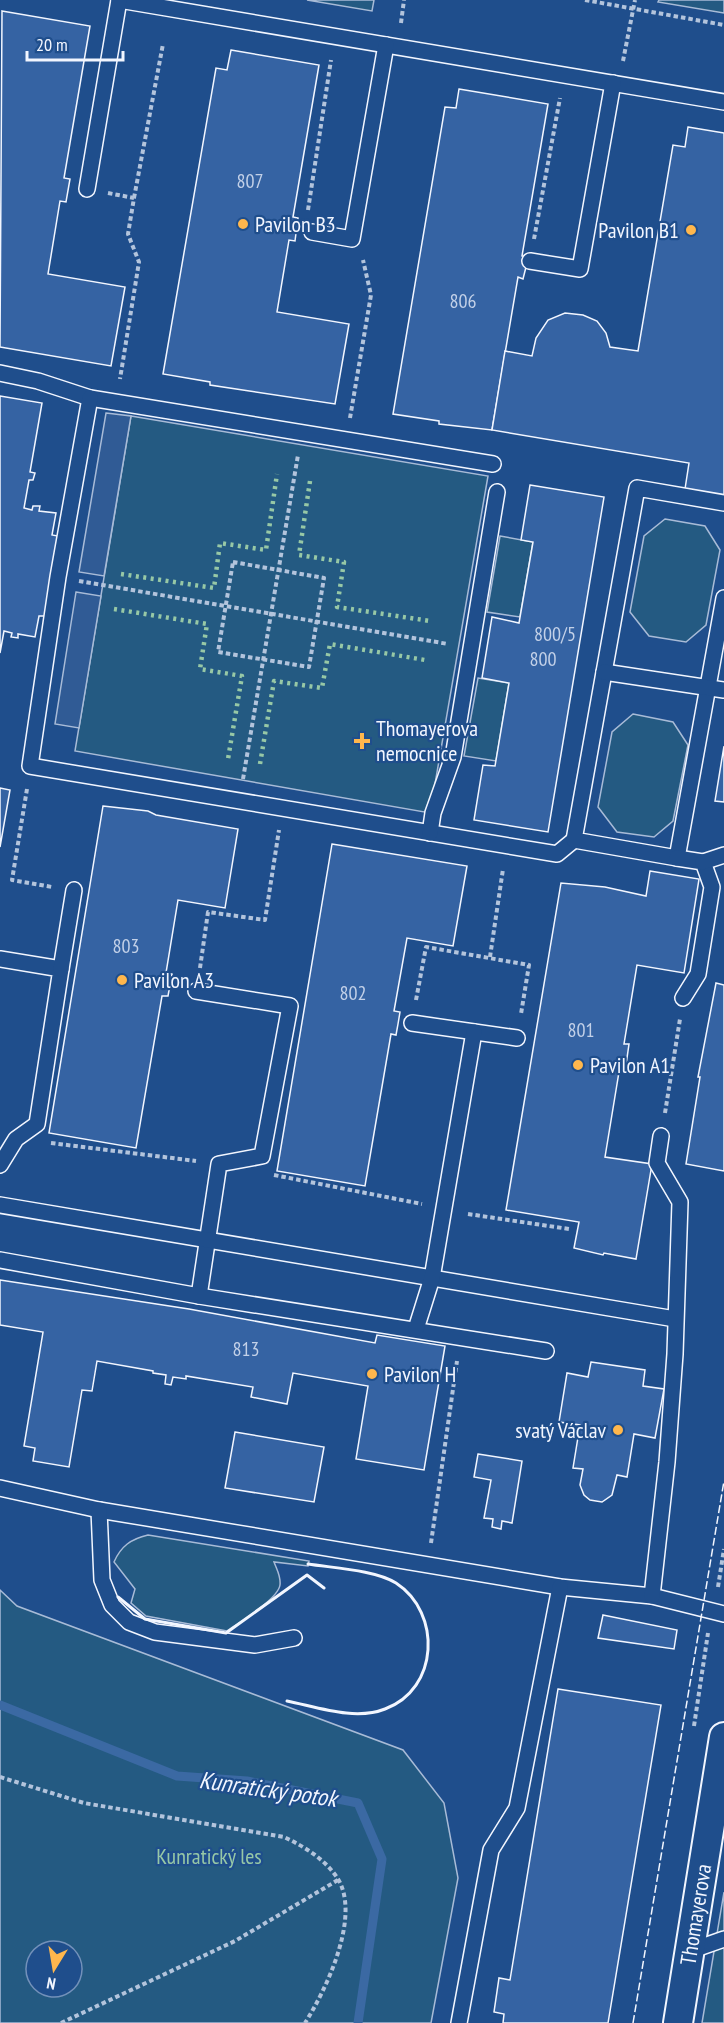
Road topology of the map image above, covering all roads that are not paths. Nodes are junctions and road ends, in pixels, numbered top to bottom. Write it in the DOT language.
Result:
graph roads {
  1 [pos="119,0"];
  2 [pos="386,45"];
  3 [pos="613,83"];
  4 [pos="724,102"];
  5 [pos="87,189"];
  6 [pos="312,232"];
  7 [pos="530,261"];
  8 [pos="0,373"];
  9 [pos="90,398"];
  10 [pos="493,464"];
  11 [pos="497,492"];
  12 [pos="724,503"];
  13 [pos="724,598"];
  14 [pos="604,672"];
  15 [pos="708,688"];
  16 [pos="724,690"];
  17 [pos="430,833"];
  18 [pos="574,840"];
  19 [pos="724,855"];
  20 [pos="677,858"];
  21 [pos="703,862"];
  22 [pos="74,890"];
  23 [pos="0,959"];
  24 [pos="60,969"];
  25 [pos="196,991"];
  26 [pos="683,998"];
  27 [pos="412,1023"];
  28 [pos="474,1032"];
  29 [pos="517,1038"];
  30 [pos="661,1136"];
  31 [pos="0,1165"];
  32 [pos="0,1204"];
  33 [pos="207,1240"];
  34 [pos="0,1260"];
  35 [pos="432,1278"];
  36 [pos="199,1296"];
  37 [pos="675,1319"];
  38 [pos="416,1329"];
  39 [pos="546,1351"];
  40 [pos="0,1488"];
  41 [pos="99,1510"];
  42 [pos="560,1587"];
  43 [pos="652,1596"];
  44 [pos="724,1614"];
  45 [pos="294,1638"];
  46 [pos="724,1737"];
  47 [pos="724,1940"];
  48 [pos="690,1951"];
  49 [pos="459,2023"];
  50 [pos="678,2023"];
  1 -- 2 [label="lane"];
  1 -- 5 [label="lane"];
  2 -- 3 [label="lane"];
  2 -- 6 [label="lane"];
  3 -- 4 [label="lane"];
  3 -- 7 [label="lane"];
  8 -- 9 [label="lane"];
  9 -- 10 [label="lane"];
  9 -- 17 [label="lane"];
  11 -- 17 [label="lane"];
  12 -- 14 [label="lane"];
  13 -- 15 [label="lane"];
  14 -- 15 [label="lane"];
  14 -- 18 [label="lane"];
  15 -- 16 [label="lane"];
  15 -- 20 [label="lane"];
  17 -- 18 [label="lane"];
  18 -- 20 [label="lane"];
  19 -- 21 [label="lane"];
  20 -- 21 [label="lane"];
  21 -- 26 [label="lane"];
  22 -- 24 [label="lane"];
  23 -- 24 [label="lane"];
  24 -- 31 [label="lane"];
  25 -- 33 [label="lane"];
  27 -- 28 [label="lane"];
  28 -- 29 [label="lane"];
  28 -- 35 [label="lane"];
  30 -- 37 [label="lane"];
  32 -- 33 [label="lane"];
  33 -- 35 [label="lane"];
  33 -- 36 [label="lane"];
  34 -- 36 [label="lane"];
  35 -- 37 [label="lane"];
  35 -- 38 [label="lane"];
  36 -- 38 [label="lane"];
  37 -- 43 [label="lane"];
  38 -- 39 [label="lane"];
  40 -- 41 [label="lane"];
  41 -- 42 [label="lane"];
  41 -- 45 [label="lane"];
  42 -- 43 [label="lane"];
  42 -- 49 [label="lane"];
  43 -- 44 [label="lane"];
  46 -- 48 [label="street, Thomayerova"];
  47 -- 48 [label="lane"];
  48 -- 50 [label="street, Thomayerova"];
}
